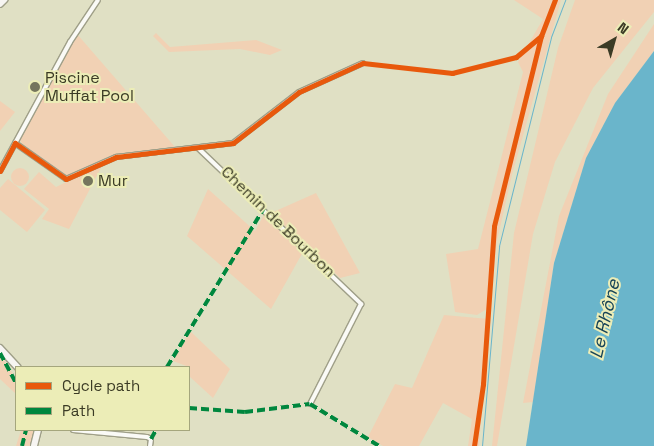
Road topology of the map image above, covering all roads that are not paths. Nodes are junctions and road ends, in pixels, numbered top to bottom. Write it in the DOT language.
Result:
graph roads {
  1 [pos="4,0"];
  2 [pos="98,0"];
  3 [pos="0,4"];
  4 [pos="363,63"];
  5 [pos="15,143"];
  6 [pos="196,147"];
  7 [pos="0,171"];
  8 [pos="0,348"];
  9 [pos="17,366"];
  10 [pos="310,404"];
  11 [pos="38,431"];
  12 [pos="83,431"];
  13 [pos="34,446"];
  14 [pos="150,446"];
  1 -- 3 [label="main road"];
  2 -- 5 [label="street"];
  4 -- 6 [label="street"];
  5 -- 6 [label="street"];
  5 -- 7 [label="street"];
  6 -- 10 [label="street, Chemin de Bourbon"];
  8 -- 9 [label="main road"];
  11 -- 13 [label="main road"];
  12 -- 14 [label="street"];
}
